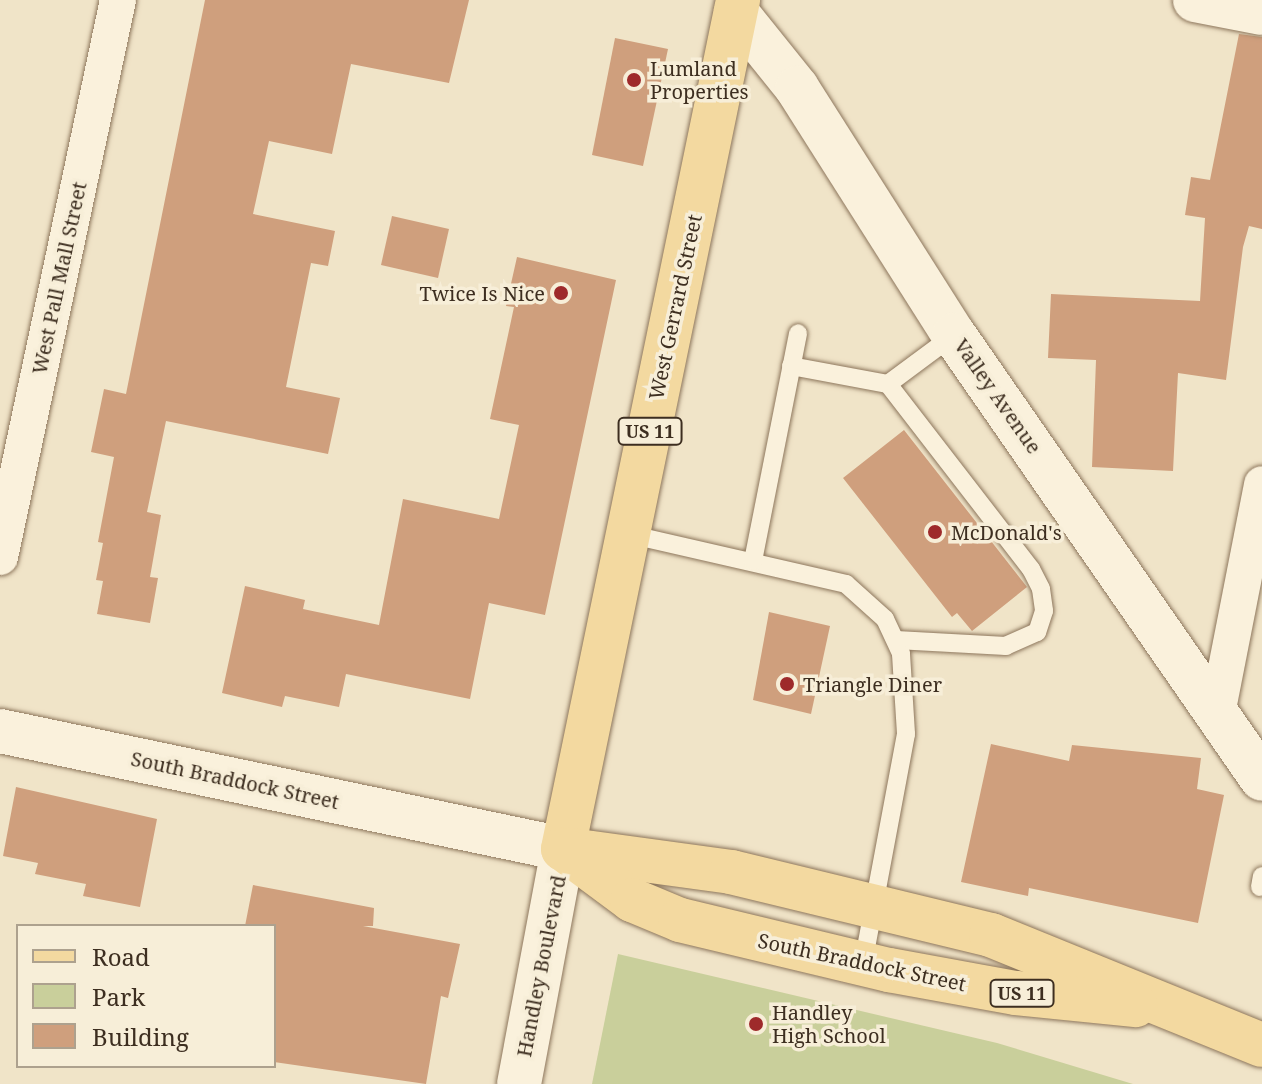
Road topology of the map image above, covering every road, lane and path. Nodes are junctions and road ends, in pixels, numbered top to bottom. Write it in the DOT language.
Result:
graph roads {
  1 [pos="118,0"];
  2 [pos="1195,0"];
  3 [pos="737,6"];
  4 [pos="1262,13"];
  5 [pos="798,333"];
  6 [pos="954,335"];
  7 [pos="791,366"];
  8 [pos="888,384"];
  9 [pos="1262,484"];
  10 [pos="628,534"];
  11 [pos="0,557"];
  12 [pos="753,561"];
  13 [pos="896,640"];
  14 [pos="1218,709"];
  15 [pos="0,731"];
  16 [pos="1262,779"];
  17 [pos="563,849"];
  18 [pos="878,905"];
  19 [pos="863,964"];
  20 [pos="1183,1010"];
  21 [pos="1262,1045"];
  22 [pos="519,1084"];
  1 -- 11 [label="street, West Pall Mall Street"];
  2 -- 4 [label="street"];
  3 -- 6 [label="street, Valley Avenue"];
  3 -- 10 [label="main road, West Gerrard Street / US 11"];
  5 -- 7 [label="lane"];
  6 -- 8 [label="lane"];
  6 -- 14 [label="street, Valley Avenue"];
  7 -- 8 [label="lane"];
  7 -- 12 [label="lane"];
  8 -- 13 [label="lane"];
  9 -- 14 [label="street"];
  10 -- 12 [label="lane"];
  10 -- 17 [label="main road, West Gerrard Street / US 11"];
  12 -- 13 [label="lane"];
  13 -- 18 [label="lane"];
  14 -- 16 [label="street, Valley Avenue"];
  15 -- 17 [label="street, South Braddock Street"];
  17 -- 18 [label="main road, South Braddock Street / US 11"];
  17 -- 19 [label="main road, South Braddock Street / US 11"];
  17 -- 22 [label="street, Handley Boulevard"];
  18 -- 19 [label="lane"];
  18 -- 20 [label="main road, South Braddock Street / US 11"];
  19 -- 20 [label="main road, South Braddock Street / US 11"];
  20 -- 21 [label="main road, South Braddock Street / US 11"];
}
